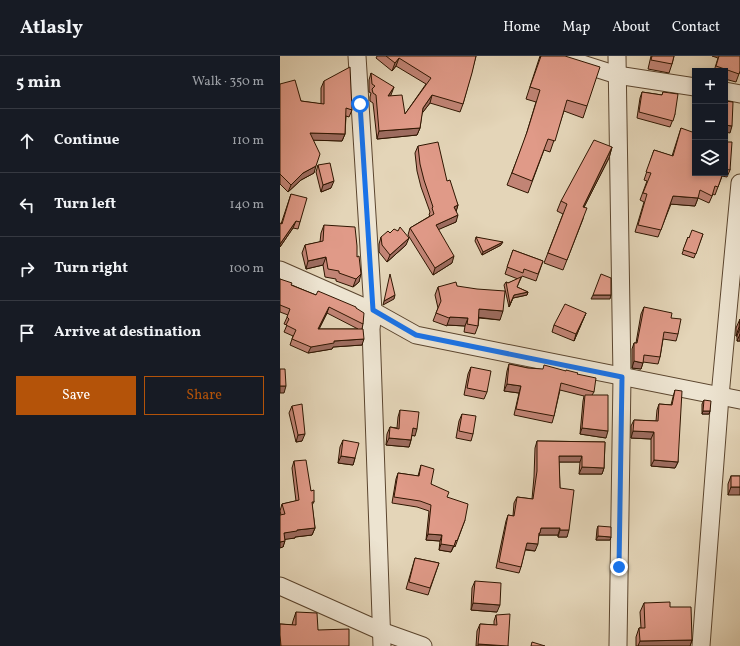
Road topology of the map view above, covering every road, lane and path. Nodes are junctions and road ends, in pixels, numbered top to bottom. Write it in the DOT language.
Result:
graph roads {
  1 [pos="357,56"];
  2 [pos="557,56"];
  3 [pos="617,56"];
  4 [pos="617,75"];
  5 [pos="692,87"];
  6 [pos="728,92"];
  7 [pos="740,94"];
  8 [pos="740,183"];
  9 [pos="280,270"];
  10 [pos="373,310"];
  11 [pos="622,377"];
  12 [pos="720,396"];
  13 [pos="740,400"];
  14 [pos="280,586"];
  15 [pos="381,638"];
  16 [pos="423,646"];
  17 [pos="618,646"];
  18 [pos="701,646"];
  1 -- 10 [label="street"];
  2 -- 4 [label="street"];
  3 -- 4 [label="street"];
  4 -- 5 [label="street"];
  4 -- 11 [label="street"];
  6 -- 7 [label="street"];
  8 -- 12 [label="street"];
  9 -- 10 [label="street"];
  10 -- 11 [label="street"];
  10 -- 15 [label="street"];
  11 -- 12 [label="street"];
  11 -- 17 [label="street"];
  12 -- 13 [label="street"];
  12 -- 18 [label="street"];
  14 -- 15 [label="street"];
  15 -- 16 [label="street"];
}
